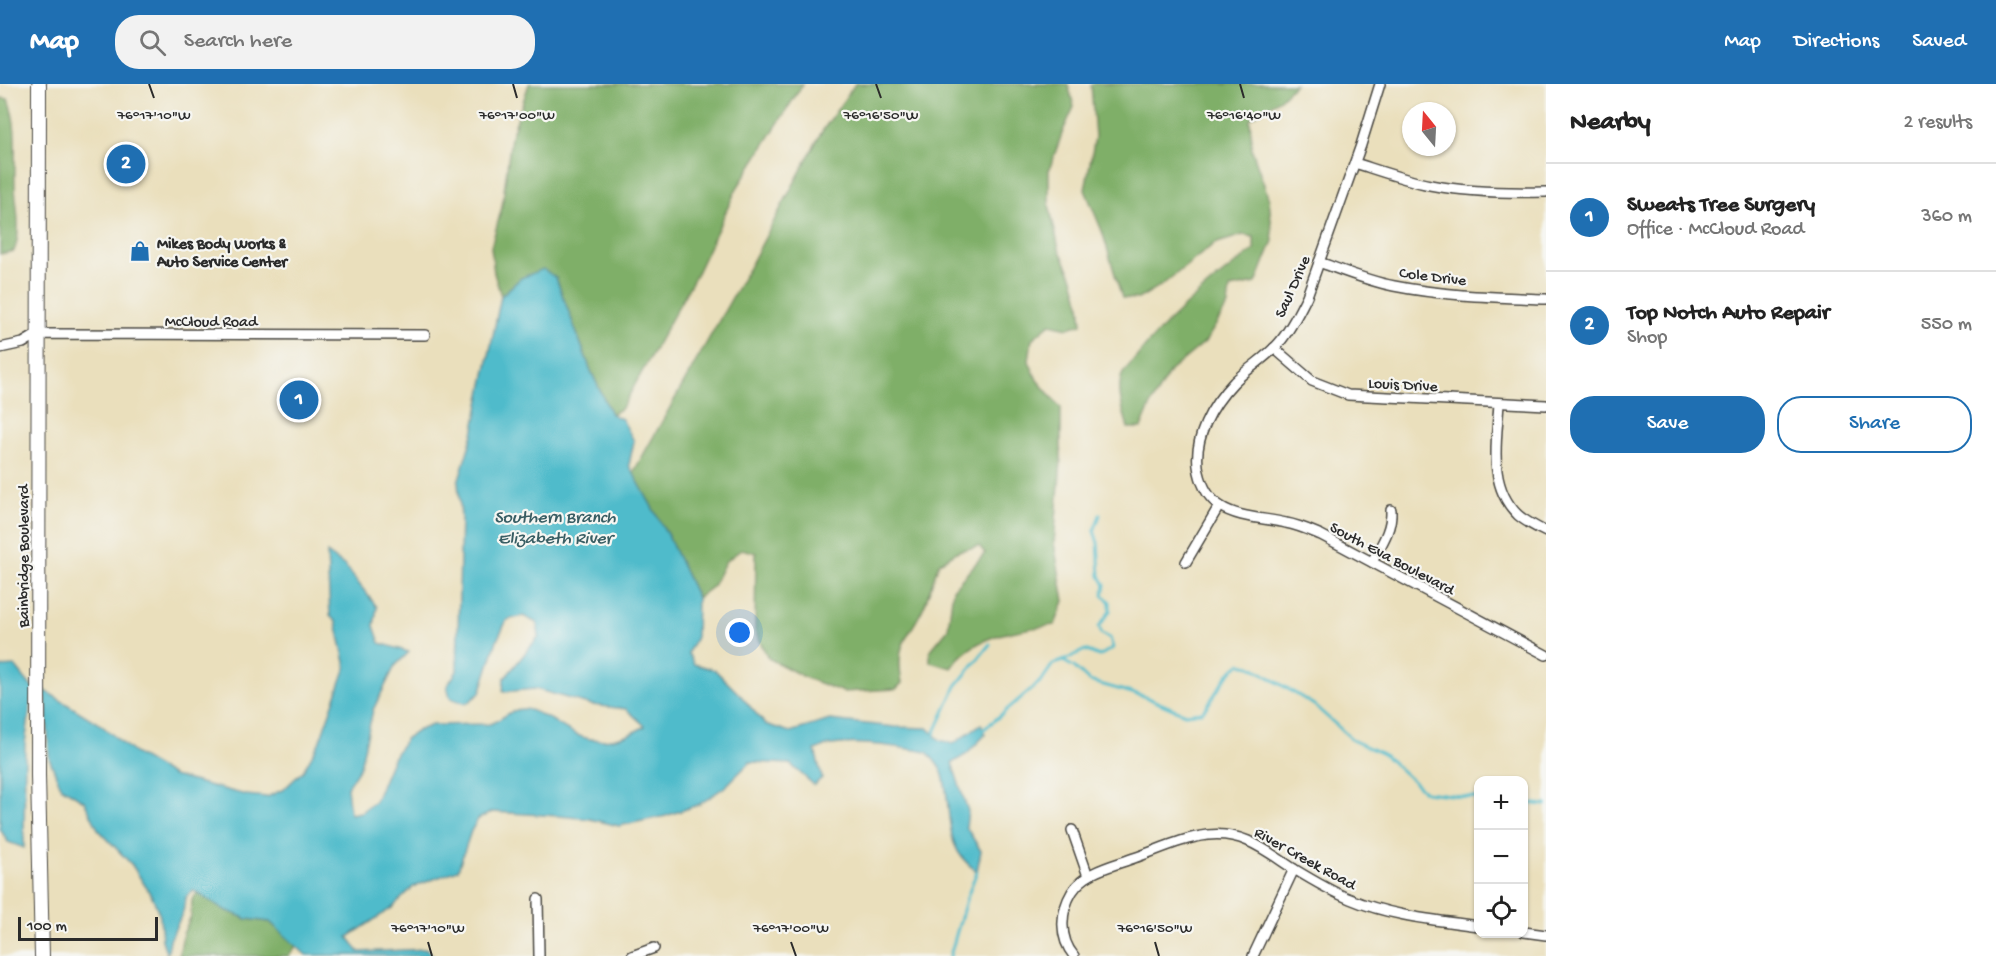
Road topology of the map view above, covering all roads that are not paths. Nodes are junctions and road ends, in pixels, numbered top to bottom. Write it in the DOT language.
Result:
graph roads {
  1 [pos="39,84"];
  2 [pos="1380,84"];
  3 [pos="1355,163"];
  4 [pos="1546,192"];
  5 [pos="1319,261"];
  6 [pos="1546,299"];
  7 [pos="38,334"];
  8 [pos="425,335"];
  9 [pos="0,348"];
  10 [pos="1274,348"];
  11 [pos="1498,403"];
  12 [pos="1546,405"];
  13 [pos="1219,506"];
  14 [pos="1390,510"];
  15 [pos="1546,532"];
  16 [pos="1186,562"];
  17 [pos="1372,562"];
  18 [pos="1546,655"];
  19 [pos="1072,830"];
  20 [pos="1294,869"];
  21 [pos="1088,876"];
  22 [pos="538,900"];
  23 [pos="1474,925"];
  24 [pos="1528,933"];
  25 [pos="1546,935"];
  26 [pos="654,948"];
  27 [pos="42,956"];
  28 [pos="539,956"];
  29 [pos="632,956"];
  30 [pos="1074,956"];
  31 [pos="1253,956"];
  1 -- 7 [label="main road, Bainbridge Boulevard"];
  2 -- 3 [label="street, Saul Drive"];
  3 -- 4 [label="street"];
  3 -- 5 [label="street, Saul Drive"];
  5 -- 6 [label="street, Cole Drive"];
  5 -- 10 [label="street, Saul Drive"];
  7 -- 8 [label="street, McCloud Road"];
  7 -- 9 [label="street, McCloud Road"];
  7 -- 27 [label="main road, Bainbridge Boulevard"];
  10 -- 11 [label="street, Louis Drive"];
  10 -- 13 [label="street, Saul Drive"];
  11 -- 12 [label="street, Louis Drive"];
  11 -- 15 [label="street"];
  13 -- 16 [label="street"];
  13 -- 17 [label="street, South Eva Boulevard"];
  14 -- 17 [label="street"];
  17 -- 18 [label="street, South Eva Boulevard"];
  19 -- 21 [label="street"];
  20 -- 21 [label="street, River Creek Road"];
  20 -- 23 [label="street, River Creek Road"];
  20 -- 31 [label="street"];
  21 -- 30 [label="street"];
  22 -- 28 [label="street"];
  24 -- 25 [label="street"];
  26 -- 29 [label="street"];
}
